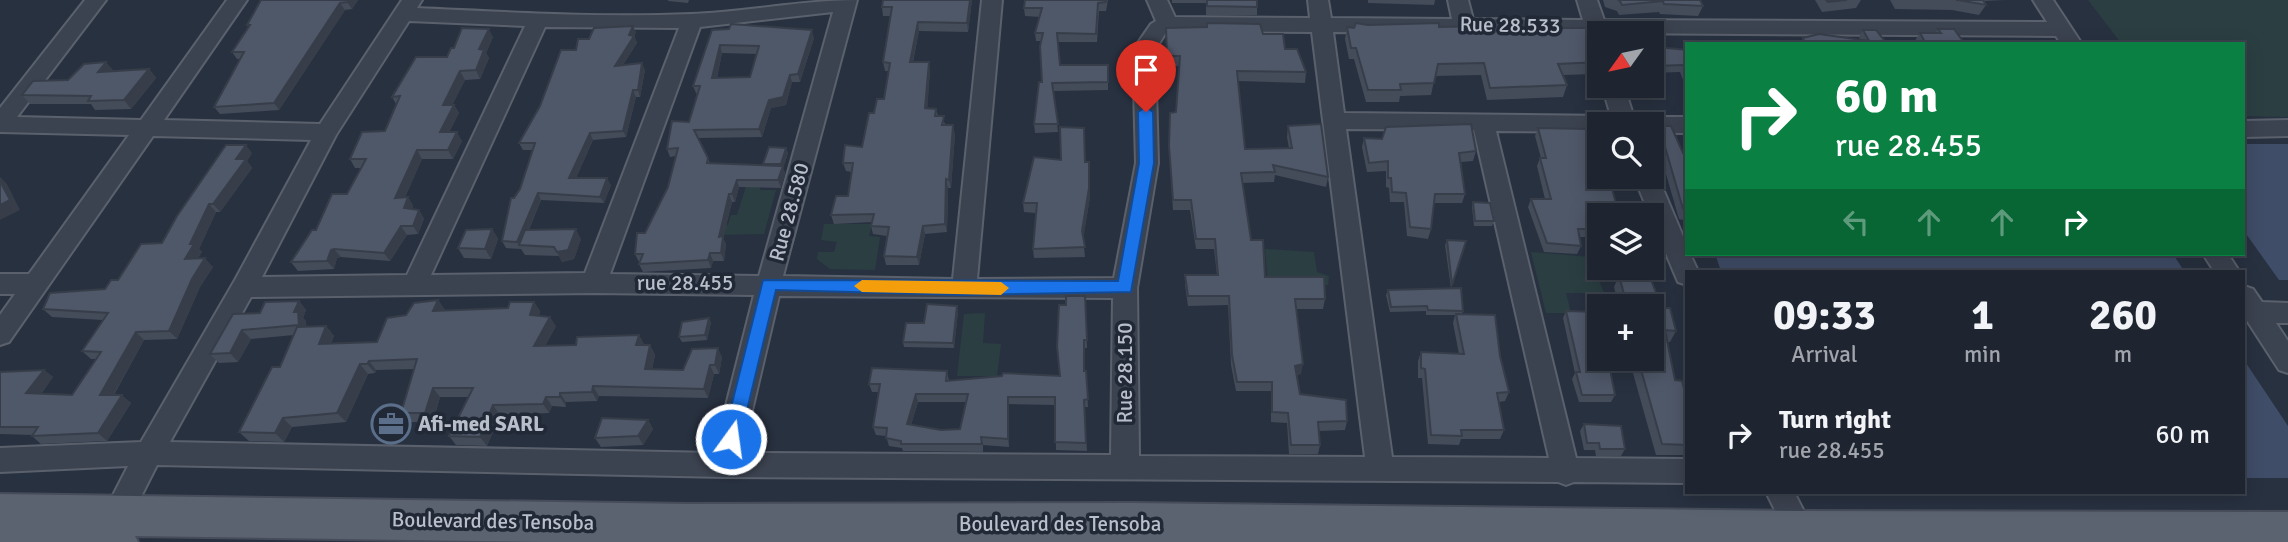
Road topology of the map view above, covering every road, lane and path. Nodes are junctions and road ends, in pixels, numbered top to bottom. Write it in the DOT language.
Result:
graph roads {
  1 [pos="96,0"];
  2 [pos="237,0"];
  3 [pos="992,0"];
  4 [pos="1157,0"];
  5 [pos="1318,0"];
  6 [pos="1458,0"];
  7 [pos="1587,0"];
  8 [pos="2043,0"];
  9 [pos="846,2"];
  10 [pos="409,7"];
  11 [pos="538,20"];
  12 [pos="692,21"];
  13 [pos="1594,21"];
  14 [pos="1168,24"];
  15 [pos="1321,24"];
  16 [pos="1464,24"];
  17 [pos="1587,31"];
  18 [pos="1664,33"];
  19 [pos="2068,36"];
  20 [pos="1334,121"];
  21 [pos="1483,122"];
  22 [pos="0,123"];
  23 [pos="1587,124"];
  24 [pos="1664,125"];
  25 [pos="1685,125"];
  26 [pos="146,128"];
  27 [pos="2288,128"];
  28 [pos="2245,129"];
  29 [pos="326,132"];
  30 [pos="1652,189"];
  31 [pos="1679,239"];
  32 [pos="1686,270"];
  33 [pos="594,283"];
  34 [pos="0,284"];
  35 [pos="35,284"];
  36 [pos="415,284"];
  37 [pos="769,284"];
  38 [pos="244,287"];
  39 [pos="1125,288"];
  40 [pos="964,289"];
  41 [pos="2249,304"];
  42 [pos="2288,313"];
  43 [pos="0,335"];
  44 [pos="2288,362"];
  45 [pos="149,453"];
  46 [pos="0,460"];
  47 [pos="725,465"];
  48 [pos="1125,468"];
  49 [pos="1380,468"];
  50 [pos="1685,471"];
  51 [pos="1566,473"];
  52 [pos="1781,494"];
  53 [pos="0,514"];
  54 [pos="1800,531"];
  55 [pos="2288,532"];
  56 [pos="1133,533"];
  57 [pos="110,535"];
  58 [pos="0,541"];
  1 -- 22 [label="street"];
  2 -- 26 [label="street"];
  3 -- 40 [label="street"];
  4 -- 14 [label="street"];
  5 -- 15 [label="street"];
  6 -- 16 [label="street"];
  7 -- 13 [label="street"];
  8 -- 19 [label="street"];
  9 -- 12 [label="street"];
  9 -- 37 [label="street, Rue 28.580"];
  10 -- 11 [label="street"];
  10 -- 29 [label="street"];
  11 -- 12 [label="street"];
  11 -- 36 [label="street"];
  12 -- 33 [label="street"];
  14 -- 15 [label="street, Rue 28.533"];
  14 -- 39 [label="street, Rue 28.150"];
  15 -- 16 [label="street, Rue 28.533"];
  15 -- 20 [label="street"];
  16 -- 17 [label="street, Rue 28.533"];
  18 -- 19 [label="street, Rue 28.533"];
  20 -- 21 [label="street"];
  20 -- 49 [label="street"];
  21 -- 23 [label="street"];
  21 -- 51 [label="street"];
  22 -- 26 [label="street"];
  24 -- 25 [label="street"];
  26 -- 29 [label="street"];
  26 -- 35 [label="street"];
  27 -- 28 [label="street"];
  29 -- 38 [label="street"];
  30 -- 31 [label="street"];
  31 -- 32 [label="street"];
  33 -- 36 [label="street, rue 28.455"];
  33 -- 37 [label="street, rue 28.455"];
  34 -- 35 [label="street"];
  35 -- 43 [label="street"];
  36 -- 38 [label="street, rue 28.455"];
  37 -- 40 [label="street, rue 28.455"];
  37 -- 47 [label="street, Rue 28.580"];
  38 -- 45 [label="street"];
  39 -- 40 [label="street, rue 28.455"];
  39 -- 48 [label="street, Rue 28.150"];
  41 -- 42 [label="street"];
  41 -- 44 [label="street"];
  45 -- 46 [label="street"];
  45 -- 47 [label="street"];
  45 -- 57 [label="street"];
  47 -- 48 [label="street"];
  48 -- 49 [label="street"];
  49 -- 51 [label="street"];
  50 -- 51 [label="street"];
  52 -- 54 [label="street"];
  53 -- 57 [label="main road, Boulevard des Tensoba"];
  54 -- 55 [label="main road, Boulevard des Tensoba"];
  54 -- 56 [label="main road, Boulevard des Tensoba"];
  56 -- 57 [label="main road, Boulevard des Tensoba"];
  57 -- 58 [label="main road, Boulevard des Tensoba"];
}
